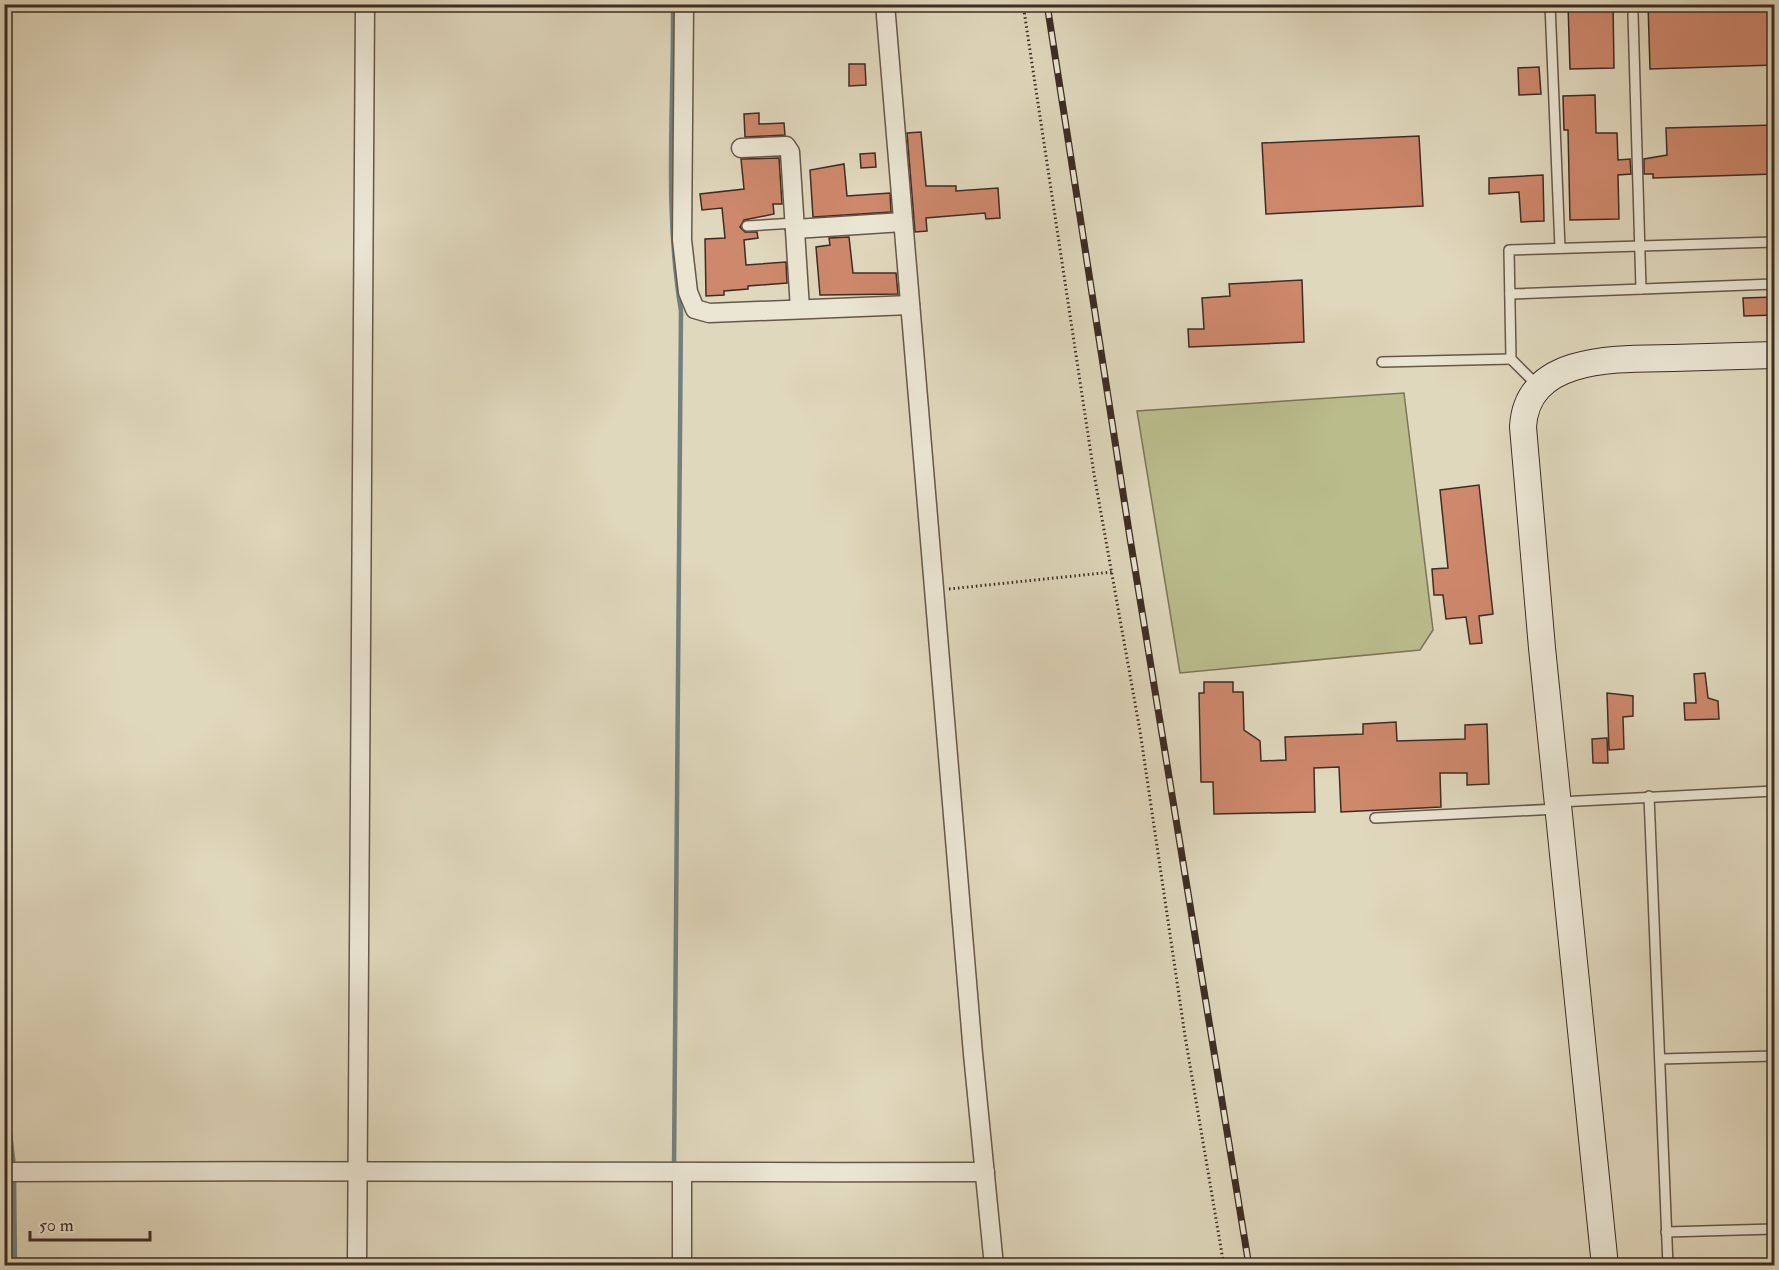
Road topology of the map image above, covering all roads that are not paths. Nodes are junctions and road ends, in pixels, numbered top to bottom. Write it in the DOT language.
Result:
graph roads {
  1 [pos="365,4"];
  2 [pos="684,4"];
  3 [pos="885,4"];
  4 [pos="1550,4"];
  5 [pos="1633,14"];
  6 [pos="741,148"];
  7 [pos="903,222"];
  8 [pos="747,226"];
  9 [pos="795,226"];
  10 [pos="1774,242"];
  11 [pos="1640,246"];
  12 [pos="1560,248"];
  13 [pos="1774,284"];
  14 [pos="1641,289"];
  15 [pos="1510,294"];
  16 [pos="910,305"];
  17 [pos="800,309"];
  18 [pos="1774,355"];
  19 [pos="1511,359"];
  20 [pos="1382,362"];
  21 [pos="1539,387"];
  22 [pos="1774,790"];
  23 [pos="1649,796"];
  24 [pos="1559,805"];
  25 [pos="1375,819"];
  26 [pos="1774,1056"];
  27 [pos="1660,1059"];
  28 [pos="357,1170"];
  29 [pos="4,1172"];
  30 [pos="985,1172"];
  31 [pos="682,1173"];
  32 [pos="1774,1229"];
  33 [pos="1666,1232"];
  34 [pos="357,1266"];
  35 [pos="681,1266"];
  36 [pos="994,1266"];
  37 [pos="1605,1266"];
  38 [pos="1668,1266"];
  1 -- 28 [label="street"];
  2 -- 17 [label="street"];
  3 -- 7 [label="street"];
  4 -- 12 [label="lane"];
  5 -- 11 [label="lane"];
  6 -- 9 [label="street"];
  7 -- 9 [label="street"];
  7 -- 16 [label="street"];
  8 -- 9 [label="lane"];
  9 -- 17 [label="street"];
  10 -- 11 [label="lane"];
  11 -- 12 [label="lane"];
  11 -- 14 [label="lane"];
  12 -- 15 [label="lane"];
  13 -- 14 [label="lane"];
  14 -- 15 [label="lane"];
  15 -- 19 [label="lane"];
  16 -- 17 [label="street"];
  16 -- 30 [label="street"];
  18 -- 21 [label="street"];
  19 -- 20 [label="lane"];
  19 -- 21 [label="lane"];
  21 -- 24 [label="street"];
  22 -- 23 [label="lane"];
  23 -- 24 [label="lane"];
  23 -- 27 [label="lane"];
  24 -- 25 [label="lane"];
  24 -- 37 [label="street"];
  26 -- 27 [label="lane"];
  27 -- 33 [label="lane"];
  28 -- 29 [label="street"];
  28 -- 31 [label="street"];
  28 -- 34 [label="street"];
  30 -- 31 [label="street"];
  30 -- 36 [label="street"];
  31 -- 35 [label="street"];
  32 -- 33 [label="lane"];
  33 -- 38 [label="lane"];
}
